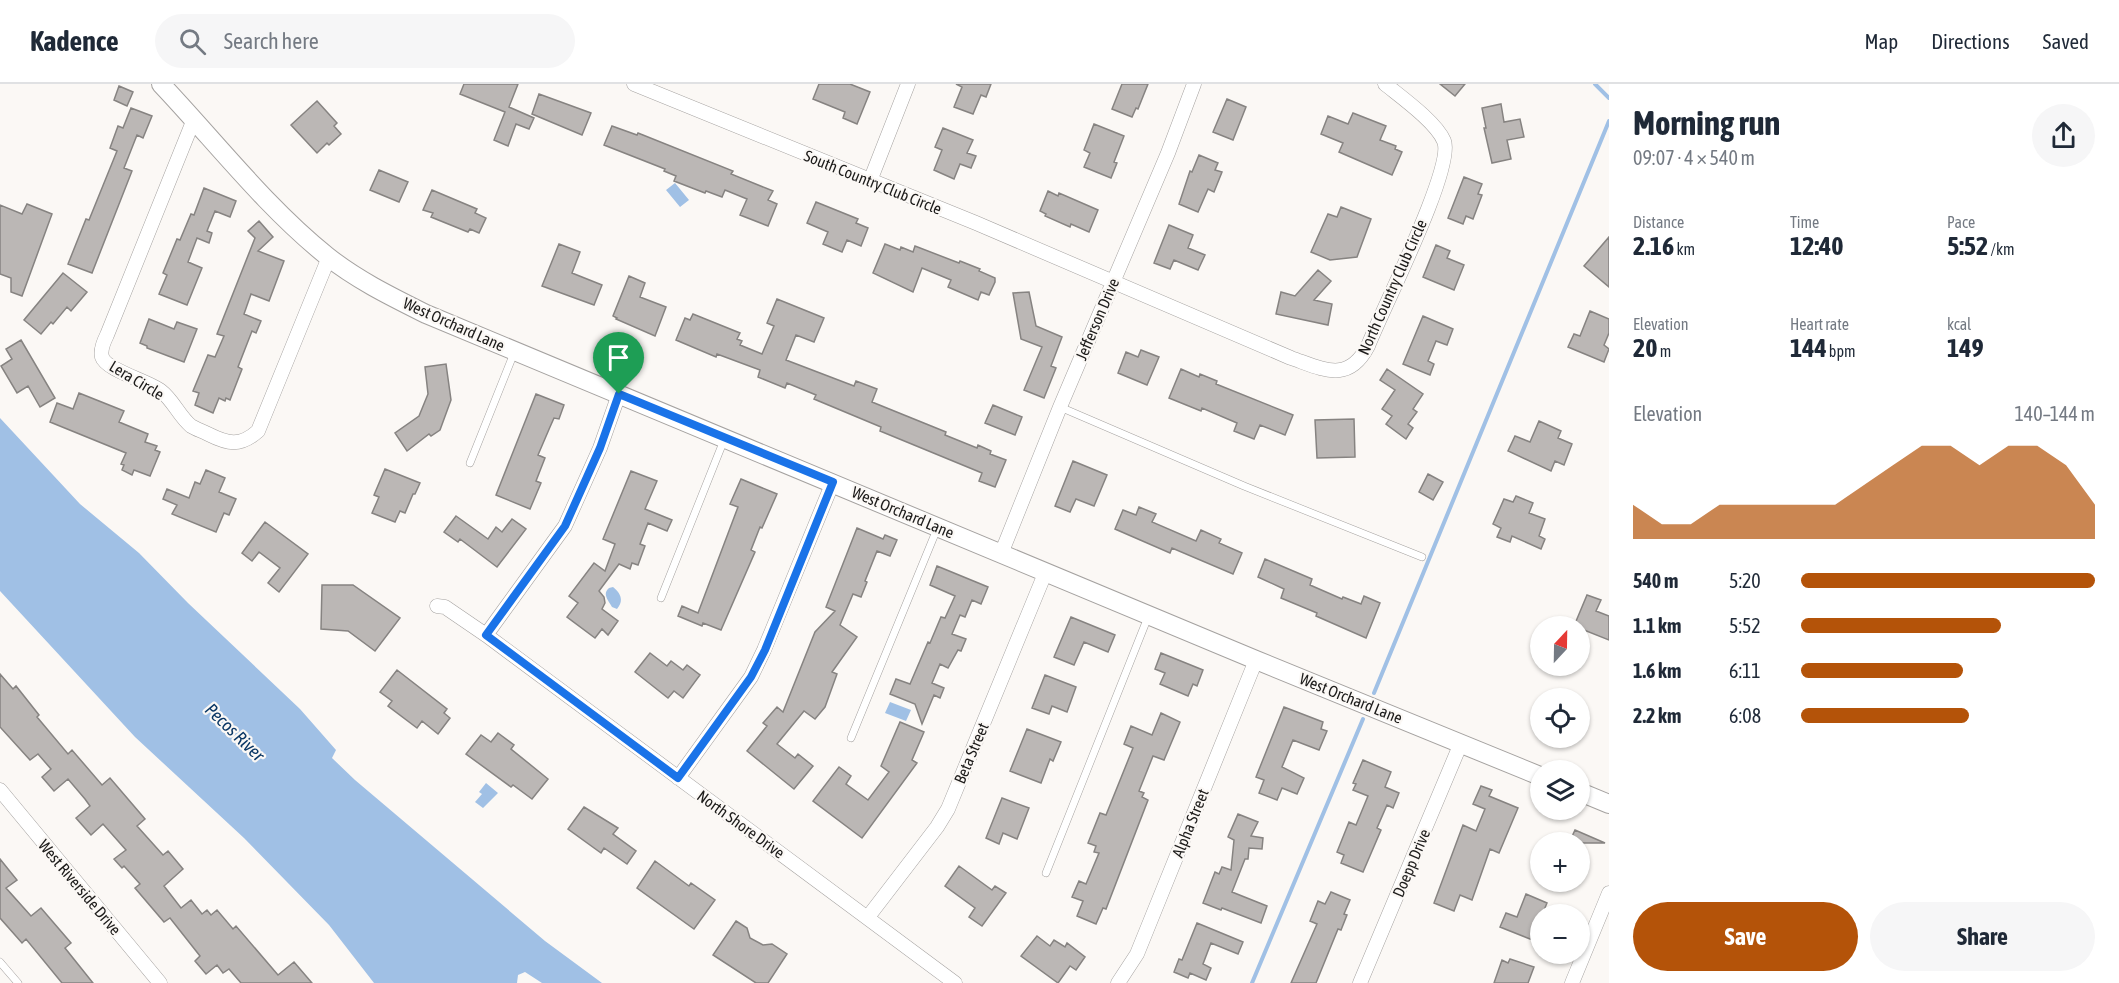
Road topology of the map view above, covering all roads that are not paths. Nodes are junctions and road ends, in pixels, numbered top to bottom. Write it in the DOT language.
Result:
graph roads {
  1 [pos="161,84"];
  2 [pos="634,84"];
  3 [pos="908,84"];
  4 [pos="1194,84"];
  5 [pos="1385,84"];
  6 [pos="194,119"];
  7 [pos="870,181"];
  8 [pos="328,257"];
  9 [pos="1112,282"];
  10 [pos="514,351"];
  11 [pos="619,394"];
  12 [pos="1060,407"];
  13 [pos="724,438"];
  14 [pos="470,463"];
  15 [pos="833,482"];
  16 [pos="938,526"];
  17 [pos="1001,554"];
  18 [pos="1422,557"];
  19 [pos="1046,572"];
  20 [pos="661,598"];
  21 [pos="436,606"];
  22 [pos="1149,615"];
  23 [pos="486,635"];
  24 [pos="1256,660"];
  25 [pos="851,738"];
  26 [pos="1461,742"];
  27 [pos="1530,772"];
  28 [pos="678,778"];
  29 [pos="0,790"];
  30 [pos="1590,796"];
  31 [pos="1609,804"];
  32 [pos="1046,873"];
  33 [pos="1609,893"];
  34 [pos="868,917"];
  35 [pos="0,962"];
  36 [pos="18,983"];
  37 [pos="160,983"];
  38 [pos="955,983"];
  39 [pos="1118,983"];
  40 [pos="1360,983"];
  41 [pos="1572,983"];
  1 -- 6 [label="street, West Orchard Lane"];
  2 -- 7 [label="street, South Country Club Circle"];
  3 -- 7 [label="street"];
  4 -- 9 [label="street, Jefferson Drive"];
  5 -- 9 [label="street, North Country Club Circle"];
  6 -- 8 [label="street, West Orchard Lane"];
  6 -- 8 [label="street, Lera Circle"];
  7 -- 9 [label="street, South Country Club Circle"];
  8 -- 10 [label="street, West Orchard Lane"];
  9 -- 12 [label="street, Jefferson Drive"];
  10 -- 11 [label="street, West Orchard Lane"];
  10 -- 14 [label="lane"];
  11 -- 13 [label="street, West Orchard Lane"];
  11 -- 23 [label="street"];
  12 -- 17 [label="street, Jefferson Drive"];
  12 -- 18 [label="lane"];
  13 -- 15 [label="street, West Orchard Lane"];
  13 -- 20 [label="lane"];
  15 -- 16 [label="street, West Orchard Lane"];
  15 -- 28 [label="street"];
  16 -- 17 [label="street, West Orchard Lane"];
  16 -- 25 [label="lane"];
  17 -- 19 [label="street, West Orchard Lane"];
  19 -- 22 [label="street, West Orchard Lane"];
  19 -- 34 [label="street, Beta Street"];
  21 -- 23 [label="street, North Shore Drive"];
  22 -- 24 [label="street, West Orchard Lane"];
  22 -- 32 [label="lane"];
  23 -- 28 [label="street, North Shore Drive"];
  24 -- 26 [label="street, West Orchard Lane"];
  24 -- 39 [label="street, Alpha Street"];
  26 -- 27 [label="street, West Orchard Lane"];
  26 -- 40 [label="street, Doepp Drive"];
  28 -- 34 [label="street, North Shore Drive"];
  29 -- 37 [label="street, West Riverside Drive"];
  30 -- 31 [label="street"];
  33 -- 41 [label="street"];
  34 -- 38 [label="street, North Shore Drive"];
  35 -- 36 [label="lane"];
}
